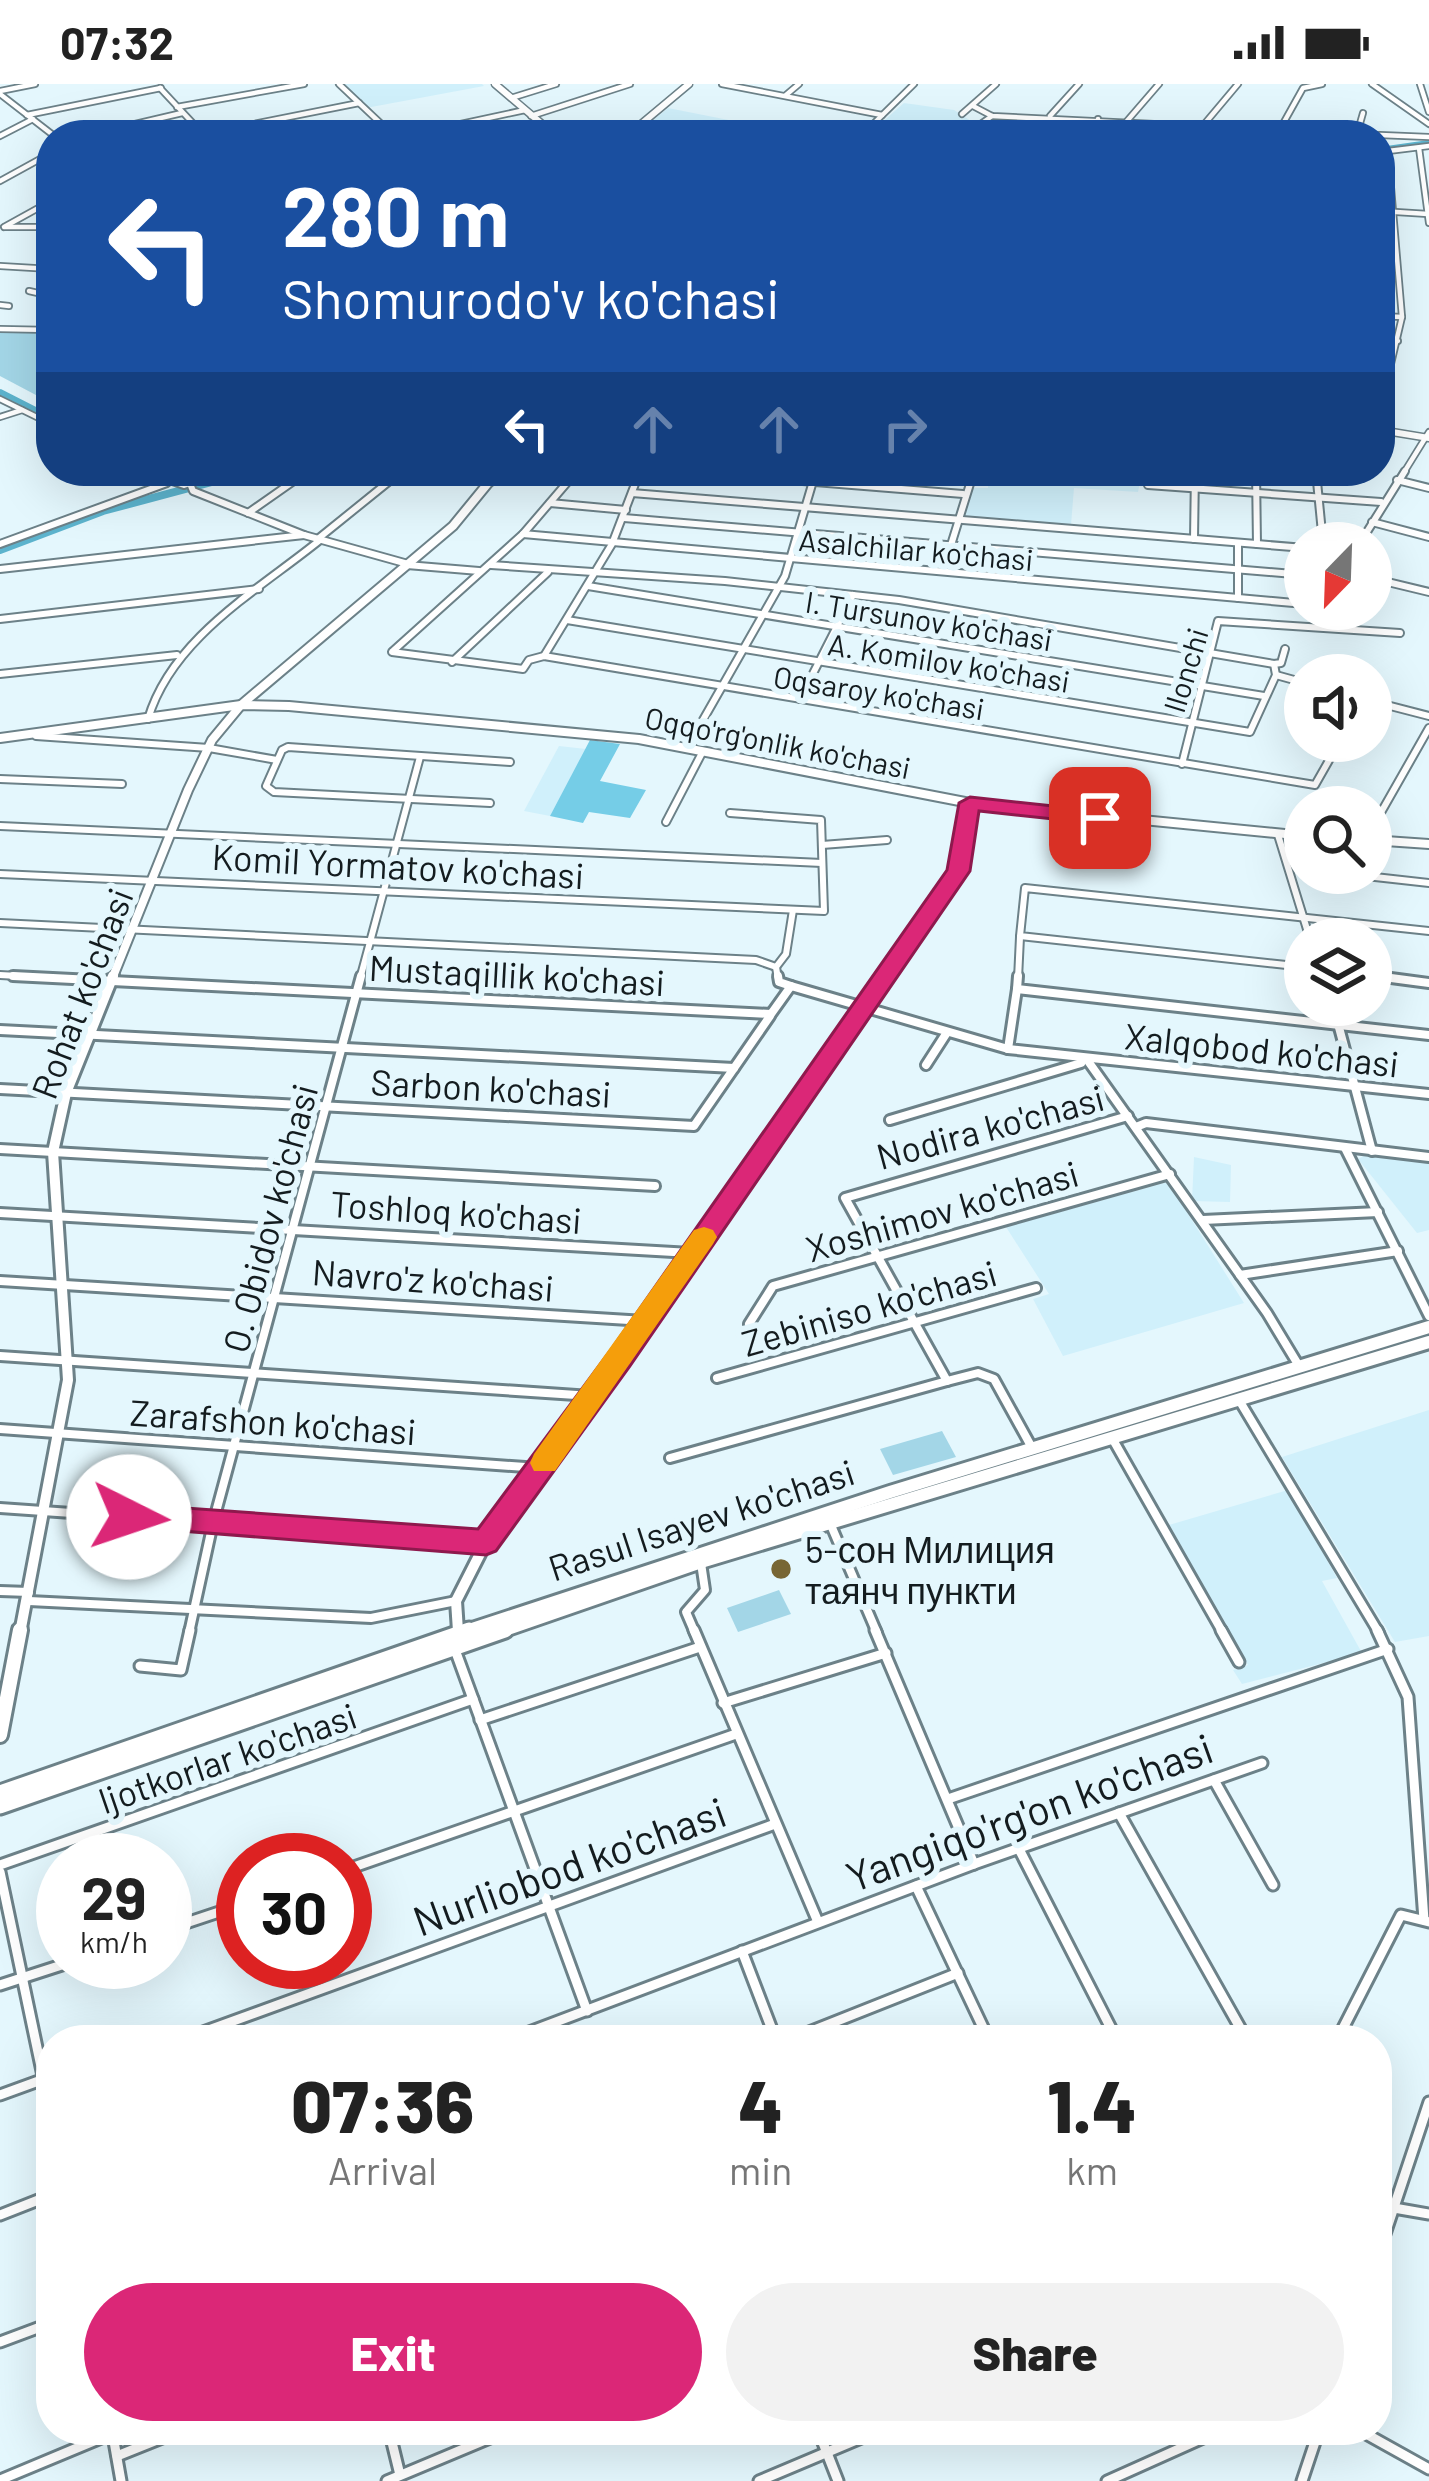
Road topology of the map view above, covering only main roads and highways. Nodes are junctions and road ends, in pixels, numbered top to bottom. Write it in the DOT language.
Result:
graph roads {
  1 [pos="1428,1340"];
  2 [pos="1107,1430"];
  3 [pos="456,1638"];
  4 [pos="0,1793"];
  5 [pos="0,1806"];
  1 -- 2 [label="main road, Rasul Isayev ko'chasi"];
  1 -- 2 [label="main road, Rasul Isayev ko'chasi"];
  2 -- 3 [label="main road, Rasul Isayev ko'chasi"];
  2 -- 3 [label="main road, Rasul Isayev ko'chasi"];
  3 -- 4 [label="main road, Rasul Isayev ko'chasi"];
  3 -- 5 [label="main road, Rasul Isayev ko'chasi"];
}
